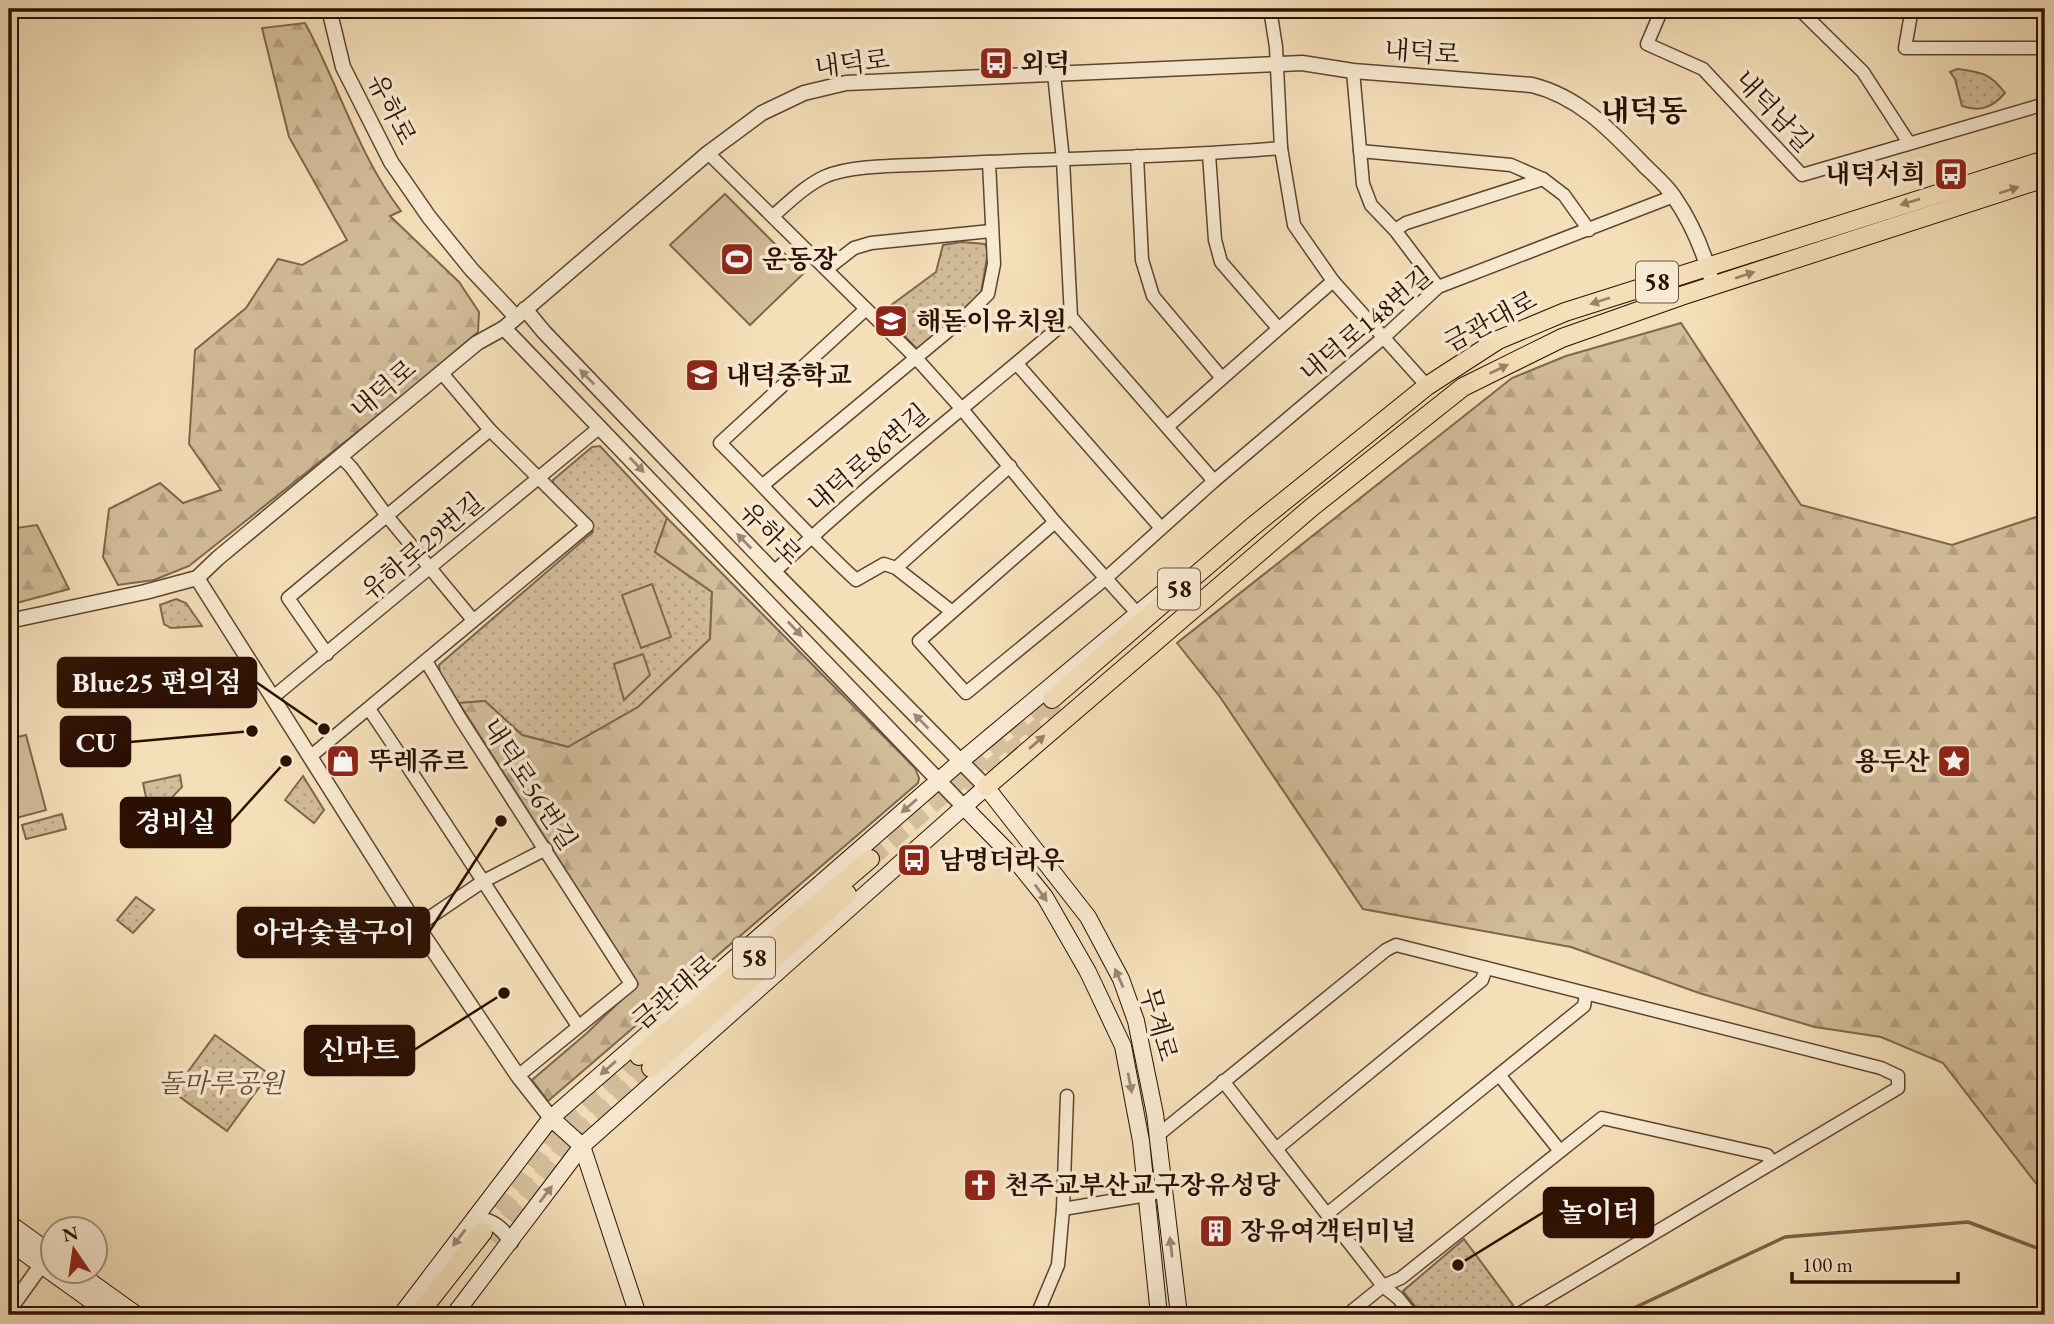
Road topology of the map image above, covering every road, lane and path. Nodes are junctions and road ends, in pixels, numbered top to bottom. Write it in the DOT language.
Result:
graph roads {
  1 [pos="329,9"];
  2 [pos="1270,9"];
  3 [pos="1662,9"];
  4 [pos="1799,9"];
  5 [pos="1914,9"];
  6 [pos="2045,52"];
  7 [pos="1277,64"];
  8 [pos="1353,71"];
  9 [pos="1054,74"];
  10 [pos="2045,104"];
  11 [pos="1909,144"];
  12 [pos="1281,148"];
  13 [pos="1360,151"];
  14 [pos="708,153"];
  15 [pos="1209,154"];
  16 [pos="1137,156"];
  17 [pos="1063,160"];
  18 [pos="2045,160"];
  19 [pos="989,162"];
  20 [pos="1543,178"];
  21 [pos="2045,178"];
  22 [pos="1674,196"];
  23 [pos="773,216"];
  24 [pos="1395,230"];
  25 [pos="1588,230"];
  26 [pos="991,231"];
  27 [pos="1708,266"];
  28 [pos="827,269"];
  29 [pos="1333,281"];
  30 [pos="1713,285"];
  31 [pos="1438,287"];
  32 [pos="866,309"];
  33 [pos="521,313"];
  34 [pos="1071,317"];
  35 [pos="504,328"];
  36 [pos="1278,328"];
  37 [pos="1383,338"];
  38 [pos="916,358"];
  39 [pos="1017,364"];
  40 [pos="441,372"];
  41 [pos="1222,377"];
  42 [pos="1427,386"];
  43 [pos="1463,387"];
  44 [pos="961,408"];
  45 [pos="1168,426"];
  46 [pos="600,427"];
  47 [pos="490,430"];
  48 [pos="340,456"];
  49 [pos="1010,466"];
  50 [pos="539,478"];
  51 [pos="1214,481"];
  52 [pos="1309,482"];
  53 [pos="763,485"];
  54 [pos="387,516"];
  55 [pos="1055,522"];
  56 [pos="1161,528"];
  57 [pos="810,538"];
  58 [pos="431,568"];
  59 [pos="896,568"];
  60 [pos="774,572"];
  61 [pos="197,578"];
  62 [pos="1105,579"];
  63 [pos="951,611"];
  64 [pos="1137,613"];
  65 [pos="473,620"];
  66 [pos="9,621"];
  67 [pos="327,654"];
  68 [pos="426,661"];
  69 [pos="272,698"];
  70 [pos="369,709"];
  71 [pos="311,757"];
  72 [pos="961,761"];
  73 [pos="940,779"];
  74 [pos="986,787"];
  75 [pos="964,807"];
  76 [pos="546,849"];
  77 [pos="874,864"];
  78 [pos="482,882"];
  79 [pos="417,926"];
  80 [pos="1486,968"];
  81 [pos="1586,994"];
  82 [pos="578,1026"];
  83 [pos="645,1062"];
  84 [pos="518,1076"];
  85 [pos="1500,1076"];
  86 [pos="1223,1081"];
  87 [pos="1067,1096"];
  88 [pos="551,1118"];
  89 [pos="1158,1135"];
  90 [pos="582,1146"];
  91 [pos="1276,1149"];
  92 [pos="1560,1151"];
  93 [pos="1772,1163"];
  94 [pos="1165,1193"];
  95 [pos="1146,1195"];
  96 [pos="1063,1209"];
  97 [pos="1327,1214"];
  98 [pos="9,1223"];
  99 [pos="483,1230"];
  100 [pos="9,1242"];
  101 [pos="511,1242"];
  102 [pos="38,1248"];
  103 [pos="38,1253"];
  104 [pos="38,1271"];
  105 [pos="80,1286"];
  106 [pos="96,1286"];
  107 [pos="1383,1286"];
  108 [pos="9,1310"];
  109 [pos="111,1315"];
  110 [pos="137,1315"];
  111 [pos="401,1315"];
  112 [pos="418,1315"];
  113 [pos="433,1315"];
  114 [pos="454,1315"];
  115 [pos="638,1315"];
  116 [pos="1037,1315"];
  117 [pos="1159,1315"];
  118 [pos="1179,1315"];
  119 [pos="1347,1315"];
  120 [pos="1412,1315"];
  121 [pos="1517,1315"];
  1 -- 33 [label="street, 유하로"];
  2 -- 7 [label="street"];
  3 -- 11 [label="street, 내덕남길"];
  4 -- 11 [label="street"];
  5 -- 6 [label="street"];
  7 -- 8 [label="street, 내덕로"];
  7 -- 9 [label="street, 내덕로"];
  7 -- 12 [label="street"];
  8 -- 13 [label="street"];
  8 -- 22 [label="street, 내덕로"];
  9 -- 14 [label="street, 내덕로"];
  9 -- 17 [label="street"];
  10 -- 11 [label="street"];
  12 -- 15 [label="street"];
  12 -- 29 [label="street"];
  13 -- 20 [label="street"];
  13 -- 24 [label="street"];
  14 -- 23 [label="street, 내덕로86번길"];
  14 -- 33 [label="street, 내덕로"];
  15 -- 16 [label="street"];
  15 -- 36 [label="street"];
  16 -- 17 [label="street"];
  16 -- 41 [label="street"];
  17 -- 19 [label="street"];
  17 -- 34 [label="street"];
  18 -- 27 [label="main road, 금관대로 / 58, one-way"];
  19 -- 23 [label="street"];
  19 -- 26 [label="street, 내덕로86번길"];
  20 -- 24 [label="street"];
  20 -- 25 [label="street"];
  30 -- 21 [label="main road, 58, one-way"];
  22 -- 25 [label="street, 내덕로148번길"];
  22 -- 27 [label="street, 내덕로"];
  23 -- 28 [label="street, 내덕로86번길"];
  24 -- 31 [label="street"];
  25 -- 31 [label="street, 내덕로148번길"];
  26 -- 28 [label="street"];
  26 -- 38 [label="street, 내덕로86번길"];
  27 -- 30 [label="street, 내덕로"];
  27 -- 42 [label="main road, 금관대로 / 58, one-way"];
  28 -- 32 [label="street, 내덕로86번길"];
  29 -- 36 [label="street"];
  29 -- 37 [label="street"];
  43 -- 30 [label="main road, 58, one-way"];
  31 -- 37 [label="street, 내덕로148번길"];
  32 -- 38 [label="street, 내덕로86번길"];
  32 -- 53 [label="street"];
  33 -- 35 [label="street, 내덕로"];
  60 -- 33 [label="street, 유하로, one-way"];
  34 -- 39 [label="street, 내덕로86번길"];
  34 -- 45 [label="street"];
  35 -- 40 [label="street, 내덕로"];
  35 -- 46 [label="street, 유하로"];
  36 -- 41 [label="street"];
  37 -- 42 [label="street"];
  37 -- 51 [label="street, 내덕로148번길"];
  38 -- 44 [label="street, 내덕로86번길"];
  38 -- 53 [label="street, 내덕로86번길"];
  39 -- 44 [label="street, 내덕로86번길"];
  39 -- 56 [label="street"];
  40 -- 47 [label="street"];
  40 -- 48 [label="street, 내덕로"];
  41 -- 45 [label="street"];
  42 -- 52 [label="main road, 금관대로 / 58"];
  43 -- 52 [label="main road, 금관대로 / 58"];
  74 -- 43 [label="main road, one-way"];
  44 -- 49 [label="street, 내덕로86번길"];
  44 -- 57 [label="street, 내덕로86번길"];
  45 -- 51 [label="street"];
  46 -- 50 [label="street, 유하로29번길"];
  46 -- 73 [label="street, 유하로, one-way"];
  47 -- 50 [label="street"];
  47 -- 54 [label="street"];
  48 -- 54 [label="street"];
  48 -- 61 [label="street, 내덕로"];
  49 -- 55 [label="street, 내덕로86번길"];
  49 -- 59 [label="street"];
  50 -- 58 [label="street, 유하로29번길"];
  50 -- 65 [label="street"];
  51 -- 56 [label="street, 내덕로148번길"];
  52 -- 64 [label="main road"];
  53 -- 57 [label="street"];
  54 -- 58 [label="street"];
  54 -- 67 [label="street"];
  55 -- 62 [label="street, 내덕로86번길"];
  55 -- 63 [label="street"];
  56 -- 62 [label="street, 내덕로148번길"];
  57 -- 59 [label="street"];
  57 -- 60 [label="street, 내덕로86번길"];
  58 -- 65 [label="street"];
  58 -- 67 [label="street, 유하로29번길"];
  59 -- 63 [label="street"];
  72 -- 60 [label="street, 유하로, one-way"];
  61 -- 66 [label="street, 내덕로"];
  61 -- 69 [label="street"];
  62 -- 63 [label="street, 내덕로148번길"];
  62 -- 64 [label="street, 내덕로86번길"];
  64 -- 72 [label="main road"];
  65 -- 68 [label="street"];
  67 -- 69 [label="street, 유하로29번길"];
  68 -- 70 [label="street"];
  68 -- 76 [label="street, 내덕로56번길"];
  69 -- 71 [label="street"];
  70 -- 71 [label="street"];
  70 -- 78 [label="street"];
  71 -- 79 [label="street"];
  72 -- 73 [label="main road"];
  72 -- 74 [label="street, 유하로"];
  73 -- 75 [label="street, 유하로"];
  73 -- 88 [label="main road, one-way"];
  74 -- 75 [label="main road"];
  89 -- 74 [label="main road, 무계로, one-way"];
  75 -- 90 [label="main road"];
  75 -- 95 [label="main road, 무계로, one-way"];
  76 -- 78 [label="street"];
  76 -- 82 [label="street, 내덕로56번길"];
  77 -- 83 [label="main road, 금관대로 / 58"];
  78 -- 79 [label="street"];
  78 -- 82 [label="street"];
  79 -- 84 [label="street"];
  80 -- 81 [label="street"];
  80 -- 86 [label="street"];
  80 -- 91 [label="street"];
  81 -- 85 [label="street"];
  81 -- 93 [label="street"];
  82 -- 84 [label="street"];
  84 -- 88 [label="street"];
  85 -- 92 [label="street"];
  85 -- 97 [label="street"];
  86 -- 89 [label="street"];
  86 -- 91 [label="street"];
  87 -- 96 [label="street"];
  88 -- 90 [label="main road"];
  88 -- 99 [label="main road"];
  89 -- 94 [label="main road, 무계로"];
  101 -- 90 [label="main road, one-way"];
  90 -- 115 [label="main road"];
  91 -- 97 [label="street"];
  92 -- 93 [label="street"];
  92 -- 107 [label="street"];
  93 -- 121 [label="street"];
  94 -- 95 [label="street"];
  118 -- 94 [label="main road, 무계로, one-way"];
  95 -- 96 [label="street"];
  95 -- 117 [label="main road, 무계로"];
  96 -- 116 [label="street"];
  97 -- 107 [label="street"];
  98 -- 102 [label="main road"];
  99 -- 101 [label="street"];
  99 -- 111 [label="main road, one-way"];
  99 -- 112 [label="main road"];
  99 -- 113 [label="main road"];
  100 -- 103 [label="main road"];
  101 -- 114 [label="main road"];
  104 -- 108 [label="street"];
  105 -- 109 [label="main road"];
  106 -- 110 [label="main road"];
  107 -- 119 [label="street"];
  107 -- 120 [label="street"];
}
